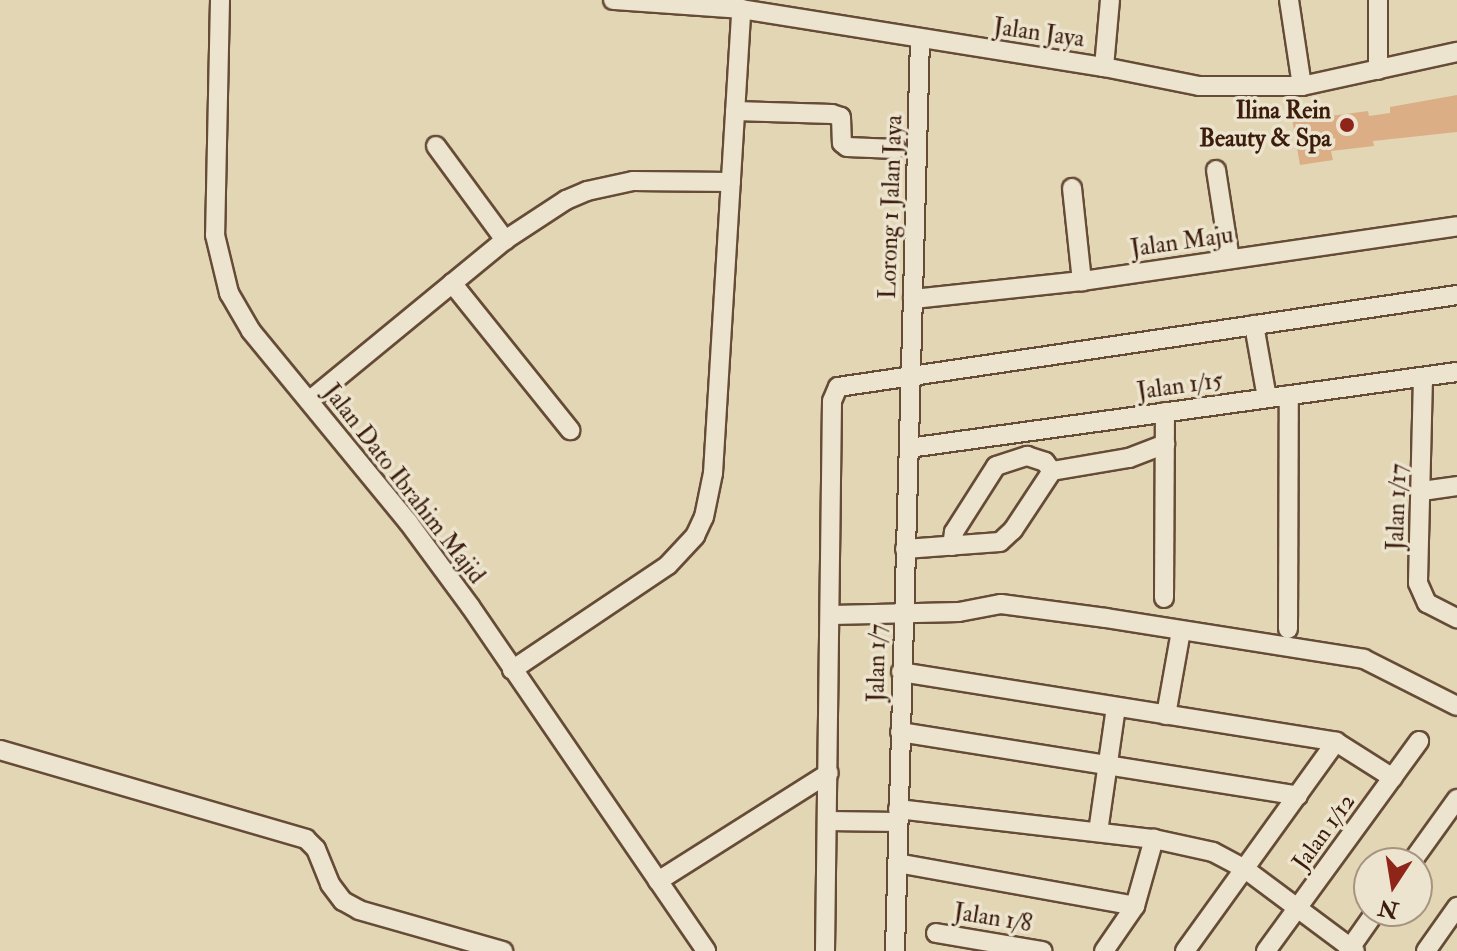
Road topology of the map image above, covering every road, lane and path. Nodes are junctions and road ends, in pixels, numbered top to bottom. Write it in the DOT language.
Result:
graph roads {
  1 [pos="220,0"];
  2 [pos="613,0"];
  3 [pos="1110,0"];
  4 [pos="1289,0"];
  5 [pos="1378,0"];
  6 [pos="741,9"];
  7 [pos="920,40"];
  8 [pos="1457,52"];
  9 [pos="1104,67"];
  10 [pos="1378,70"];
  11 [pos="1302,86"];
  12 [pos="735,111"];
  13 [pos="436,146"];
  14 [pos="896,149"];
  15 [pos="1216,170"];
  16 [pos="731,182"];
  17 [pos="1072,188"];
  18 [pos="1457,226"];
  19 [pos="505,240"];
  20 [pos="1230,259"];
  21 [pos="1082,281"];
  22 [pos="452,283"];
  23 [pos="1457,295"];
  24 [pos="913,299"];
  25 [pos="1254,325"];
  26 [pos="1457,372"];
  27 [pos="908,376"];
  28 [pos="1423,377"];
  29 [pos="1289,395"];
  30 [pos="1267,398"];
  31 [pos="309,401"];
  32 [pos="1165,412"];
  33 [pos="570,430"];
  34 [pos="1165,444"];
  35 [pos="909,448"];
  36 [pos="1052,471"];
  37 [pos="1457,486"];
  38 [pos="1422,491"];
  39 [pos="952,546"];
  40 [pos="905,549"];
  41 [pos="1164,598"];
  42 [pos="903,612"];
  43 [pos="832,615"];
  44 [pos="1457,618"];
  45 [pos="1288,629"];
  46 [pos="1181,631"];
  47 [pos="512,670"];
  48 [pos="901,672"];
  49 [pos="1457,706"];
  50 [pos="1116,707"];
  51 [pos="1166,715"];
  52 [pos="900,732"];
  53 [pos="1419,741"];
  54 [pos="1336,742"];
  55 [pos="0,750"];
  56 [pos="1110,764"];
  57 [pos="829,773"];
  58 [pos="1393,778"];
  59 [pos="1298,796"];
  60 [pos="1457,799"];
  61 [pos="898,815"];
  62 [pos="828,821"];
  63 [pos="1098,832"];
  64 [pos="1154,839"];
  65 [pos="1422,847"];
  66 [pos="897,863"];
  67 [pos="1245,869"];
  68 [pos="658,881"];
  69 [pos="1135,906"];
  70 [pos="1298,907"];
  71 [pos="1457,907"];
  72 [pos="1366,927"];
  73 [pos="936,933"];
  74 [pos="1351,950"];
  75 [pos="503,951"];
  76 [pos="706,951"];
  77 [pos="825,951"];
  78 [pos="895,951"];
  79 [pos="1042,951"];
  80 [pos="1104,951"];
  81 [pos="1185,951"];
  82 [pos="1266,951"];
  83 [pos="1426,951"];
  1 -- 31 [label="street, Jalan Dato Ibrahim Majid"];
  2 -- 6 [label="street, Jalan Jaya"];
  3 -- 9 [label="street"];
  4 -- 11 [label="street"];
  5 -- 10 [label="street"];
  6 -- 7 [label="street, Jalan Jaya"];
  6 -- 12 [label="street"];
  7 -- 9 [label="street, Jalan Jaya"];
  7 -- 24 [label="street, Lorong 1 Jalan Jaya"];
  8 -- 10 [label="street, Jalan Jaya"];
  9 -- 11 [label="street, Jalan Jaya"];
  10 -- 11 [label="street, Jalan Jaya"];
  12 -- 14 [label="street"];
  12 -- 16 [label="street"];
  13 -- 19 [label="street"];
  15 -- 20 [label="street"];
  16 -- 19 [label="street"];
  16 -- 47 [label="street"];
  17 -- 21 [label="street"];
  18 -- 20 [label="street, Jalan Maju"];
  19 -- 22 [label="street"];
  20 -- 21 [label="street, Jalan Maju"];
  21 -- 24 [label="street, Jalan Maju"];
  22 -- 31 [label="street"];
  22 -- 33 [label="street"];
  23 -- 25 [label="street"];
  24 -- 27 [label="street, Lorong 1 Jalan Jaya"];
  25 -- 27 [label="street"];
  25 -- 30 [label="street"];
  26 -- 28 [label="street, Jalan 1/15"];
  27 -- 35 [label="street, Jalan 1/7"];
  27 -- 43 [label="street"];
  28 -- 29 [label="street, Jalan 1/15"];
  28 -- 38 [label="street, Jalan 1/17"];
  29 -- 30 [label="street, Jalan 1/15"];
  29 -- 45 [label="street"];
  30 -- 32 [label="street, Jalan 1/15"];
  31 -- 47 [label="street, Jalan Dato Ibrahim Majid"];
  32 -- 34 [label="street"];
  32 -- 35 [label="street, Jalan 1/15"];
  34 -- 36 [label="street"];
  34 -- 41 [label="street"];
  35 -- 40 [label="street, Jalan 1/7"];
  36 -- 39 [label="street"];
  36 -- 39 [label="street"];
  37 -- 38 [label="street"];
  38 -- 44 [label="street, Jalan 1/17"];
  39 -- 40 [label="street"];
  40 -- 42 [label="street, Jalan 1/7"];
  42 -- 43 [label="street"];
  42 -- 46 [label="street"];
  42 -- 48 [label="street, Jalan 1/7"];
  43 -- 57 [label="street"];
  46 -- 49 [label="street"];
  46 -- 51 [label="street"];
  47 -- 68 [label="street, Jalan Dato Ibrahim Majid"];
  48 -- 50 [label="street"];
  48 -- 52 [label="street, Jalan 1/7"];
  50 -- 51 [label="street"];
  50 -- 56 [label="street"];
  51 -- 54 [label="street"];
  52 -- 56 [label="street"];
  52 -- 61 [label="street, Jalan 1/7"];
  53 -- 58 [label="street, Jalan 1/12"];
  54 -- 58 [label="street"];
  54 -- 59 [label="street"];
  55 -- 75 [label="street"];
  56 -- 59 [label="street"];
  56 -- 63 [label="street"];
  57 -- 62 [label="street"];
  57 -- 68 [label="street"];
  58 -- 70 [label="street, Jalan 1/12"];
  59 -- 67 [label="street"];
  60 -- 65 [label="street"];
  61 -- 62 [label="street"];
  61 -- 63 [label="street"];
  61 -- 66 [label="street, Jalan 1/7"];
  62 -- 77 [label="street"];
  63 -- 64 [label="street"];
  64 -- 67 [label="street"];
  64 -- 69 [label="street"];
  66 -- 69 [label="street"];
  66 -- 78 [label="street, Jalan 1/7"];
  67 -- 70 [label="street"];
  67 -- 81 [label="street"];
  68 -- 76 [label="street, Jalan Dato Ibrahim Majid"];
  69 -- 80 [label="street"];
  70 -- 74 [label="street"];
  70 -- 82 [label="street, Jalan 1/12"];
  71 -- 83 [label="street"];
  72 -- 74 [label="street"];
  73 -- 79 [label="street, Jalan 1/8"];
}
